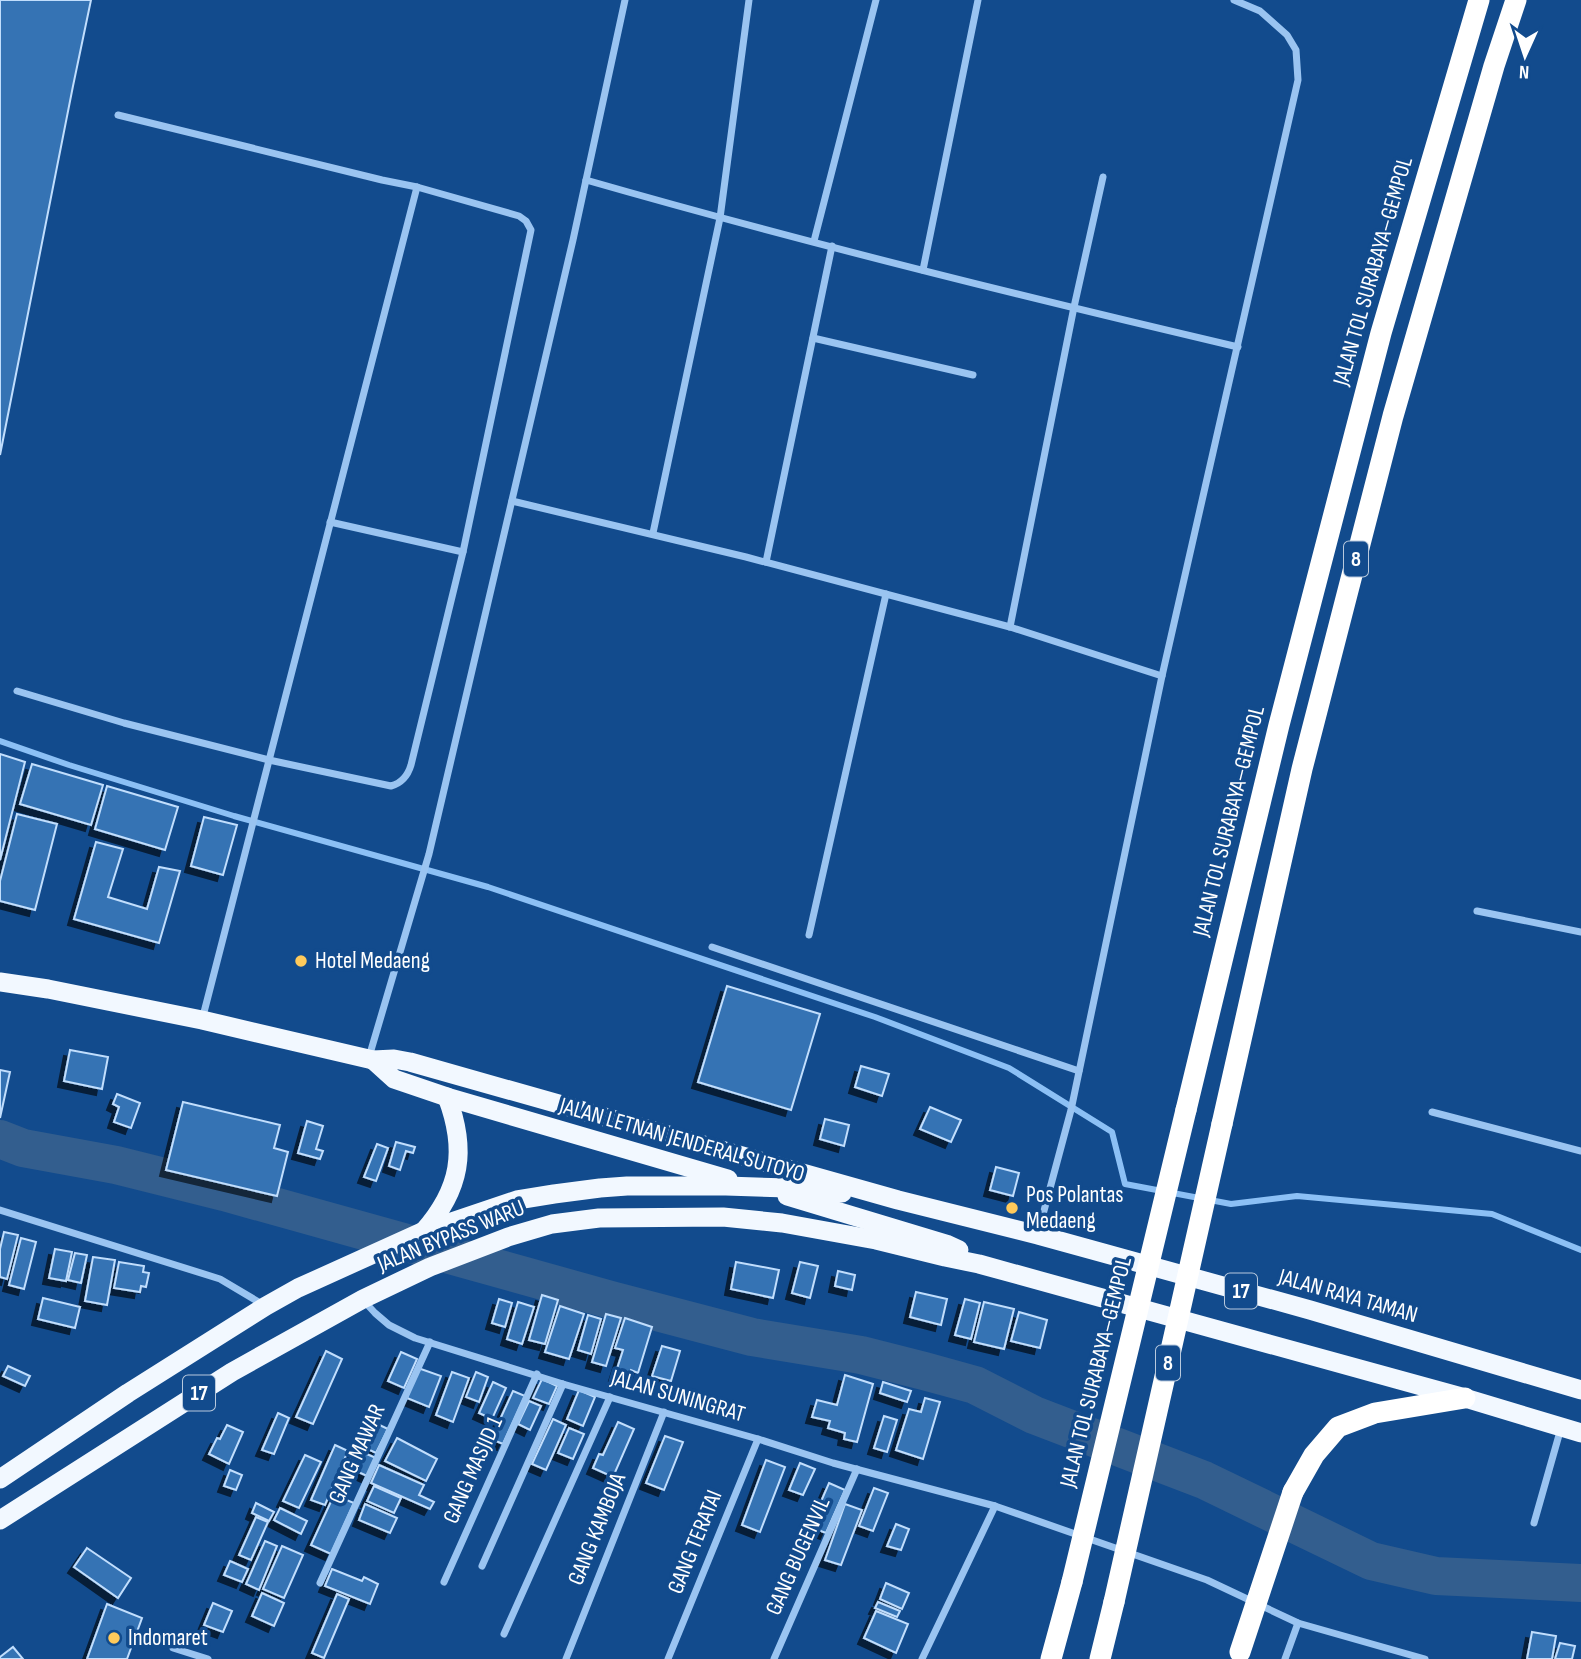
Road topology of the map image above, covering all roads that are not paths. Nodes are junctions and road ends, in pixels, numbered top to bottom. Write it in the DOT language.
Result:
graph roads {
  1 [pos="625,0"];
  2 [pos="749,0"];
  3 [pos="876,0"];
  4 [pos="978,0"];
  5 [pos="1234,0"];
  6 [pos="1479,0"];
  7 [pos="1516,0"];
  8 [pos="118,115"];
  9 [pos="1103,177"];
  10 [pos="586,180"];
  11 [pos="417,187"];
  12 [pos="720,218"];
  13 [pos="814,241"];
  14 [pos="832,246"];
  15 [pos="923,270"];
  16 [pos="1074,307"];
  17 [pos="813,338"];
  18 [pos="1238,347"];
  19 [pos="973,375"];
  20 [pos="512,501"];
  21 [pos="330,522"];
  22 [pos="653,533"];
  23 [pos="463,552"];
  24 [pos="766,562"];
  25 [pos="887,594"];
  26 [pos="1010,627"];
  27 [pos="1162,676"];
  28 [pos="17,691"];
  29 [pos="269,760"];
  30 [pos="1477,911"];
  31 [pos="1581,932"];
  32 [pos="809,934"];
  33 [pos="712,947"];
  34 [pos="0,982"];
  35 [pos="202,1020"];
  36 [pos="370,1060"];
  37 [pos="1079,1071"];
  38 [pos="447,1097"];
  39 [pos="1432,1112"];
  40 [pos="1581,1151"];
  41 [pos="627,1186"];
  42 [pos="755,1186"];
  43 [pos="898,1199"];
  44 [pos="1,1212"];
  45 [pos="631,1219"];
  46 [pos="417,1235"];
  47 [pos="1038,1235"];
  48 [pos="979,1264"];
  49 [pos="363,1299"];
  50 [pos="266,1306"];
  51 [pos="430,1342"];
  52 [pos="537,1374"];
  53 [pos="562,1384"];
  54 [pos="1581,1390"];
  55 [pos="610,1397"];
  56 [pos="1465,1398"];
  57 [pos="664,1412"];
  58 [pos="1561,1427"];
  59 [pos="1581,1433"];
  60 [pos="758,1439"];
  61 [pos="857,1469"];
  62 [pos="0,1479"];
  63 [pos="995,1506"];
  64 [pos="0,1520"];
  65 [pos="1534,1523"];
  66 [pos="482,1566"];
  67 [pos="444,1582"];
  68 [pos="320,1583"];
  69 [pos="1298,1623"];
  70 [pos="504,1634"];
  71 [pos="173,1648"];
  72 [pos="1239,1656"];
  73 [pos="208,1659"];
  74 [pos="566,1659"];
  75 [pos="668,1659"];
  76 [pos="774,1659"];
  77 [pos="922,1659"];
  78 [pos="1051,1659"];
  79 [pos="1100,1659"];
  80 [pos="1285,1659"];
  81 [pos="1425,1659"];
  1 -- 10 [label="street"];
  2 -- 12 [label="street"];
  3 -- 13 [label="street"];
  4 -- 15 [label="street"];
  5 -- 18 [label="street"];
  6 -- 78 [label="highway, JALAN TOL SURABAYA–GEMPOL / 8, bridge"];
  7 -- 79 [label="highway, 8, bridge"];
  8 -- 11 [label="street"];
  9 -- 16 [label="street"];
  10 -- 12 [label="street"];
  10 -- 20 [label="street"];
  11 -- 21 [label="street"];
  11 -- 23 [label="street"];
  12 -- 13 [label="street"];
  12 -- 22 [label="street"];
  13 -- 14 [label="street"];
  14 -- 15 [label="street"];
  14 -- 17 [label="street"];
  15 -- 16 [label="street"];
  16 -- 18 [label="street"];
  16 -- 26 [label="street"];
  17 -- 19 [label="street"];
  17 -- 24 [label="street"];
  18 -- 27 [label="street"];
  20 -- 22 [label="street"];
  20 -- 36 [label="street"];
  21 -- 23 [label="street"];
  21 -- 29 [label="street"];
  22 -- 24 [label="street"];
  23 -- 29 [label="street"];
  24 -- 25 [label="street"];
  25 -- 26 [label="street"];
  25 -- 32 [label="street"];
  26 -- 27 [label="street"];
  27 -- 37 [label="street"];
  28 -- 29 [label="street"];
  29 -- 35 [label="street"];
  30 -- 31 [label="street"];
  33 -- 37 [label="street"];
  34 -- 35 [label="highway, JALAN LETNAN JENDERAL SUTOYO"];
  35 -- 36 [label="highway, JALAN LETNAN JENDERAL SUTOYO"];
  36 -- 38 [label="highway, JALAN LETNAN JENDERAL SUTOYO"];
  36 -- 43 [label="highway, JALAN LETNAN JENDERAL SUTOYO"];
  37 -- 47 [label="street"];
  38 -- 42 [label="highway, JALAN LETNAN JENDERAL SUTOYO"];
  38 -- 46 [label="highway"];
  39 -- 40 [label="street"];
  41 -- 42 [label="highway, JALAN BYPASS WARU / 17"];
  41 -- 45 [label="highway"];
  41 -- 46 [label="highway, JALAN BYPASS WARU / 17"];
  42 -- 43 [label="highway, JALAN BYPASS WARU / 17"];
  42 -- 48 [label="highway, JALAN LETNAN JENDERAL SUTOYO"];
  43 -- 47 [label="highway, JALAN RAYA TAMAN / 17"];
  44 -- 50 [label="street"];
  45 -- 48 [label="highway, JALAN BYPASS WARU / 17"];
  45 -- 49 [label="highway, JALAN BYPASS WARU / 17"];
  46 -- 50 [label="highway, JALAN BYPASS WARU / 17"];
  47 -- 54 [label="highway, JALAN RAYA TAMAN / 17"];
  48 -- 56 [label="highway, 17"];
  49 -- 51 [label="street, JALAN SUNINGRAT"];
  49 -- 64 [label="highway, JALAN BYPASS WARU / 17"];
  50 -- 62 [label="highway, JALAN BYPASS WARU / 17"];
  51 -- 52 [label="street, JALAN SUNINGRAT"];
  51 -- 68 [label="street, GANG MAWAR"];
  52 -- 53 [label="street, JALAN SUNINGRAT"];
  52 -- 67 [label="street, GANG MASJID 1"];
  53 -- 55 [label="street, JALAN SUNINGRAT"];
  53 -- 66 [label="street"];
  55 -- 57 [label="street, JALAN SUNINGRAT"];
  55 -- 70 [label="street"];
  56 -- 58 [label="highway, 17"];
  56 -- 72 [label="highway, bridge"];
  57 -- 60 [label="street, JALAN SUNINGRAT"];
  57 -- 74 [label="street, GANG KAMBOJA"];
  58 -- 59 [label="highway, 17"];
  58 -- 65 [label="street"];
  60 -- 61 [label="street, JALAN SUNINGRAT"];
  60 -- 75 [label="street, GANG TERATAI"];
  61 -- 63 [label="street, JALAN SUNINGRAT"];
  61 -- 76 [label="street, GANG BUGENVIL"];
  63 -- 69 [label="street, JALAN SUNINGRAT"];
  63 -- 77 [label="street"];
  69 -- 80 [label="street"];
  69 -- 81 [label="street, JALAN SUNINGRAT"];
  71 -- 73 [label="street"];
}
